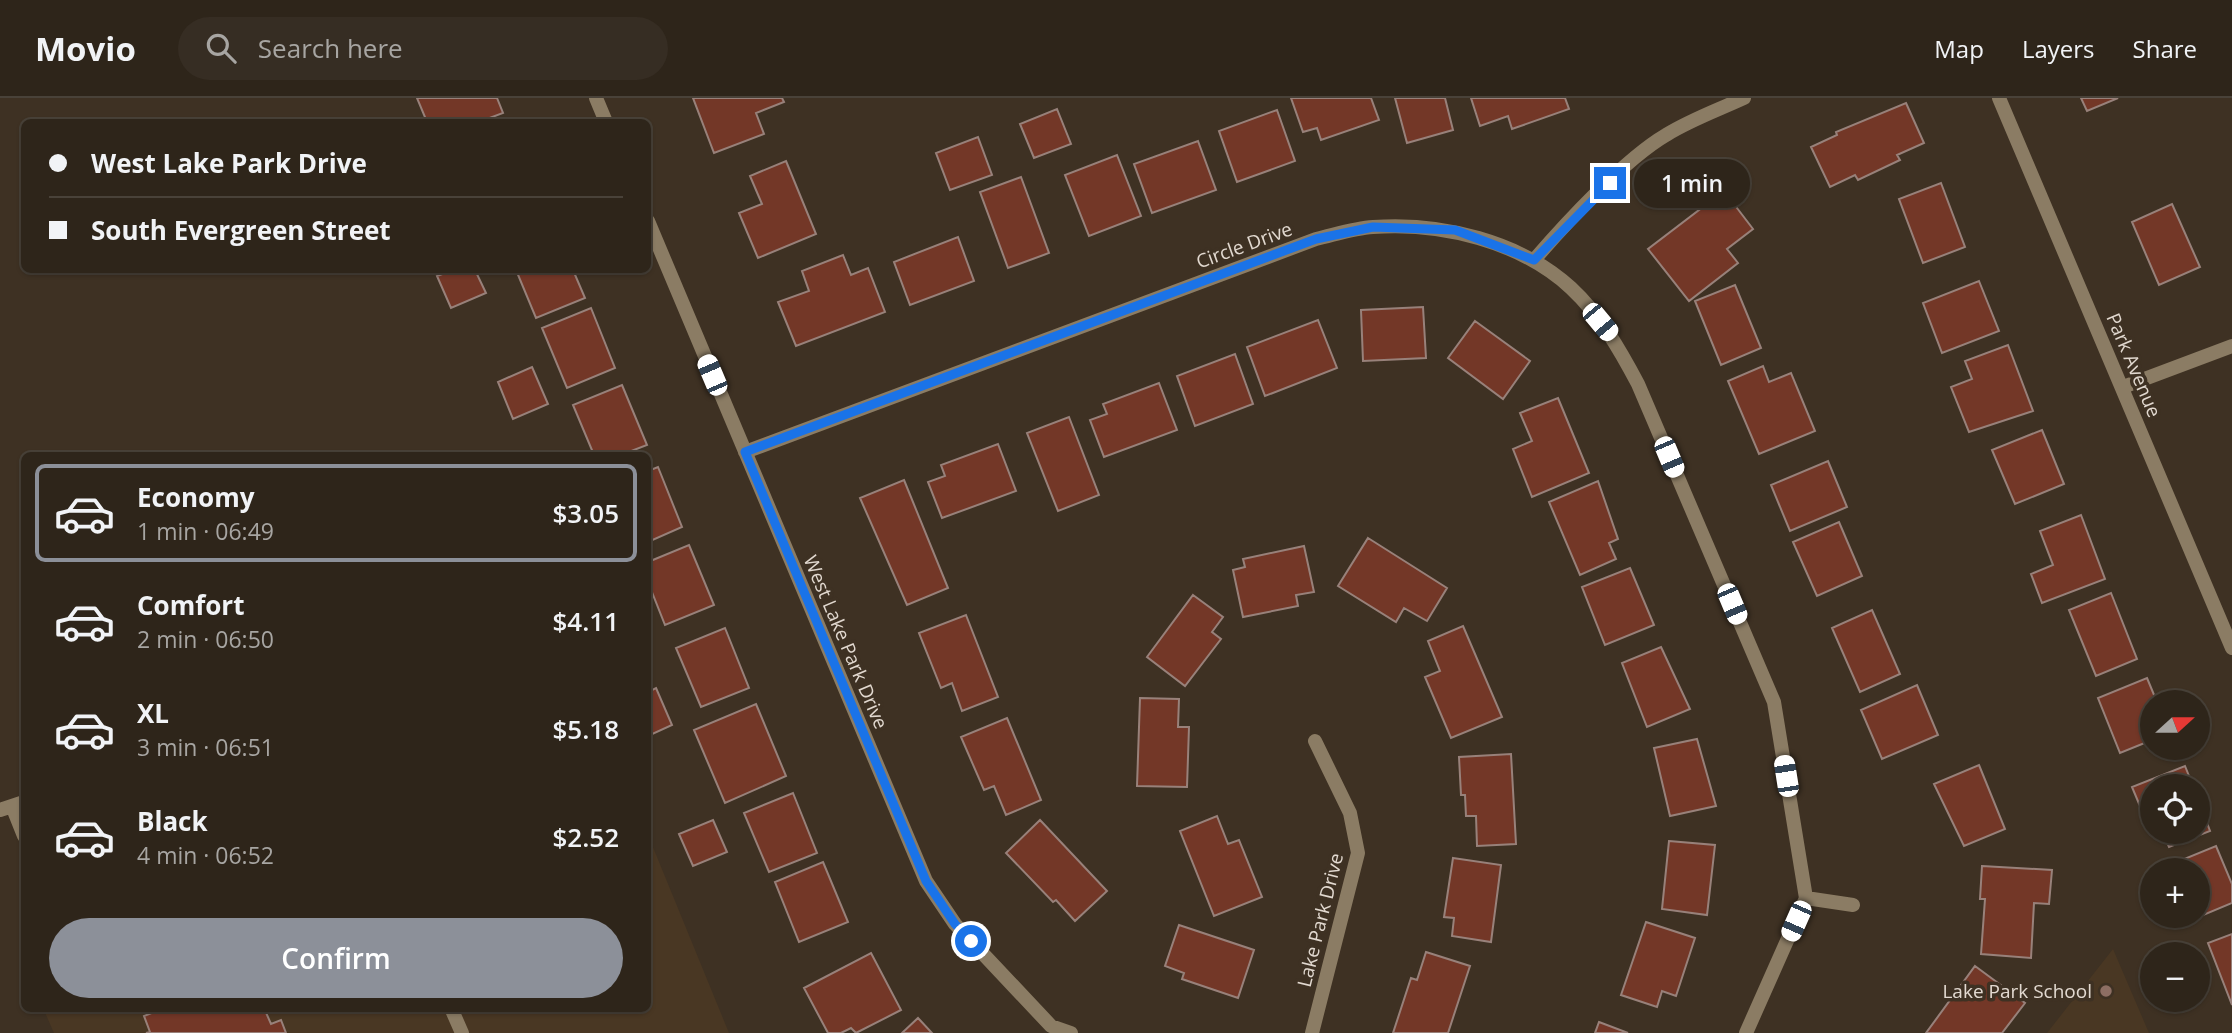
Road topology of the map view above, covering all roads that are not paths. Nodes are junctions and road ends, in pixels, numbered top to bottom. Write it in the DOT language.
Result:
graph roads {
  1 [pos="596,98"];
  2 [pos="1744,98"];
  3 [pos="1999,98"];
  4 [pos="605,119"];
  5 [pos="651,228"];
  6 [pos="1534,260"];
  7 [pos="2232,346"];
  8 [pos="2123,387"];
  9 [pos="745,452"];
  10 [pos="2232,648"];
  11 [pos="1315,740"];
  12 [pos="12,806"];
  13 [pos="21,828"];
  14 [pos="1806,898"];
  15 [pos="1853,905"];
  16 [pos="453,1012"];
  17 [pos="462,1033"];
  18 [pos="1072,1033"];
  19 [pos="1312,1033"];
  20 [pos="1746,1033"];
  1 -- 4 [label="street"];
  2 -- 6 [label="street"];
  3 -- 8 [label="street, Park Avenue"];
  5 -- 9 [label="street, West Lake Park Drive"];
  6 -- 9 [label="street, Circle Drive"];
  6 -- 14 [label="street, Circle Drive"];
  7 -- 8 [label="street"];
  8 -- 10 [label="street, Park Avenue"];
  9 -- 18 [label="street, West Lake Park Drive"];
  11 -- 19 [label="street, Lake Park Drive"];
  12 -- 13 [label="street"];
  14 -- 15 [label="street"];
  14 -- 20 [label="street"];
  16 -- 17 [label="street"];
}
